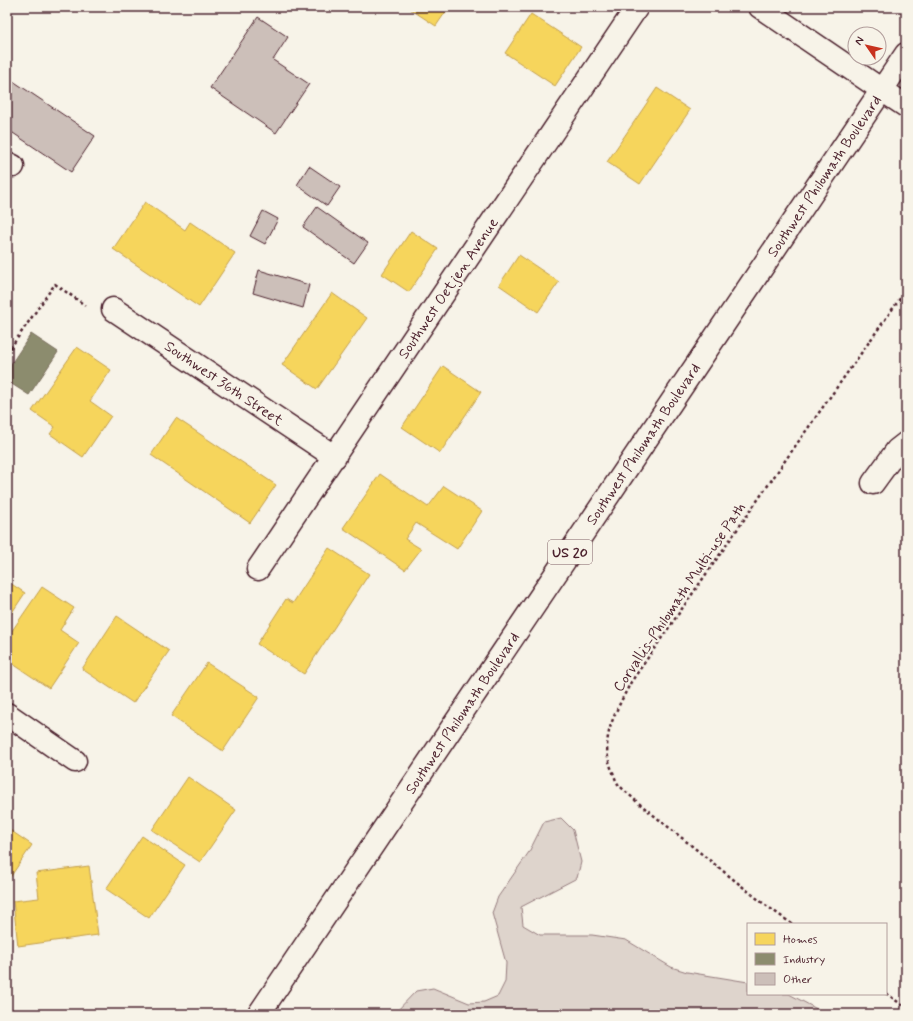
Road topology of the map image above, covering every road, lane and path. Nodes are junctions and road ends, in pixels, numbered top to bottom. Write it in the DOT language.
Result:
graph roads {
  1 [pos="637,7"];
  2 [pos="760,7"];
  3 [pos="906,54"];
  4 [pos="882,90"];
  5 [pos="906,106"];
  6 [pos="906,290"];
  7 [pos="113,309"];
  8 [pos="7,353"];
  9 [pos="906,443"];
  10 [pos="335,457"];
  11 [pos="873,483"];
  12 [pos="258,569"];
  13 [pos="7,714"];
  14 [pos="75,761"];
  15 [pos="791,923"];
  16 [pos="887,994"];
  17 [pos="906,1008"];
  18 [pos="259,1014"];
  1 -- 10 [label="main road, Southwest Oetjen Avenue"];
  2 -- 4 [label="main road"];
  3 -- 4 [label="main road, Southwest Philomath Boulevard / US 20"];
  4 -- 5 [label="main road"];
  4 -- 18 [label="main road, Southwest Philomath Boulevard / US 20"];
  6 -- 15 [label="path, Corvallis-Philomath Multi-use Path"];
  7 -- 8 [label="path"];
  7 -- 10 [label="main road, Southwest 36th Street"];
  9 -- 11 [label="main road"];
  10 -- 12 [label="main road, Southwest Oetjen Avenue"];
  13 -- 14 [label="main road"];
  16 -- 17 [label="path"];
}
